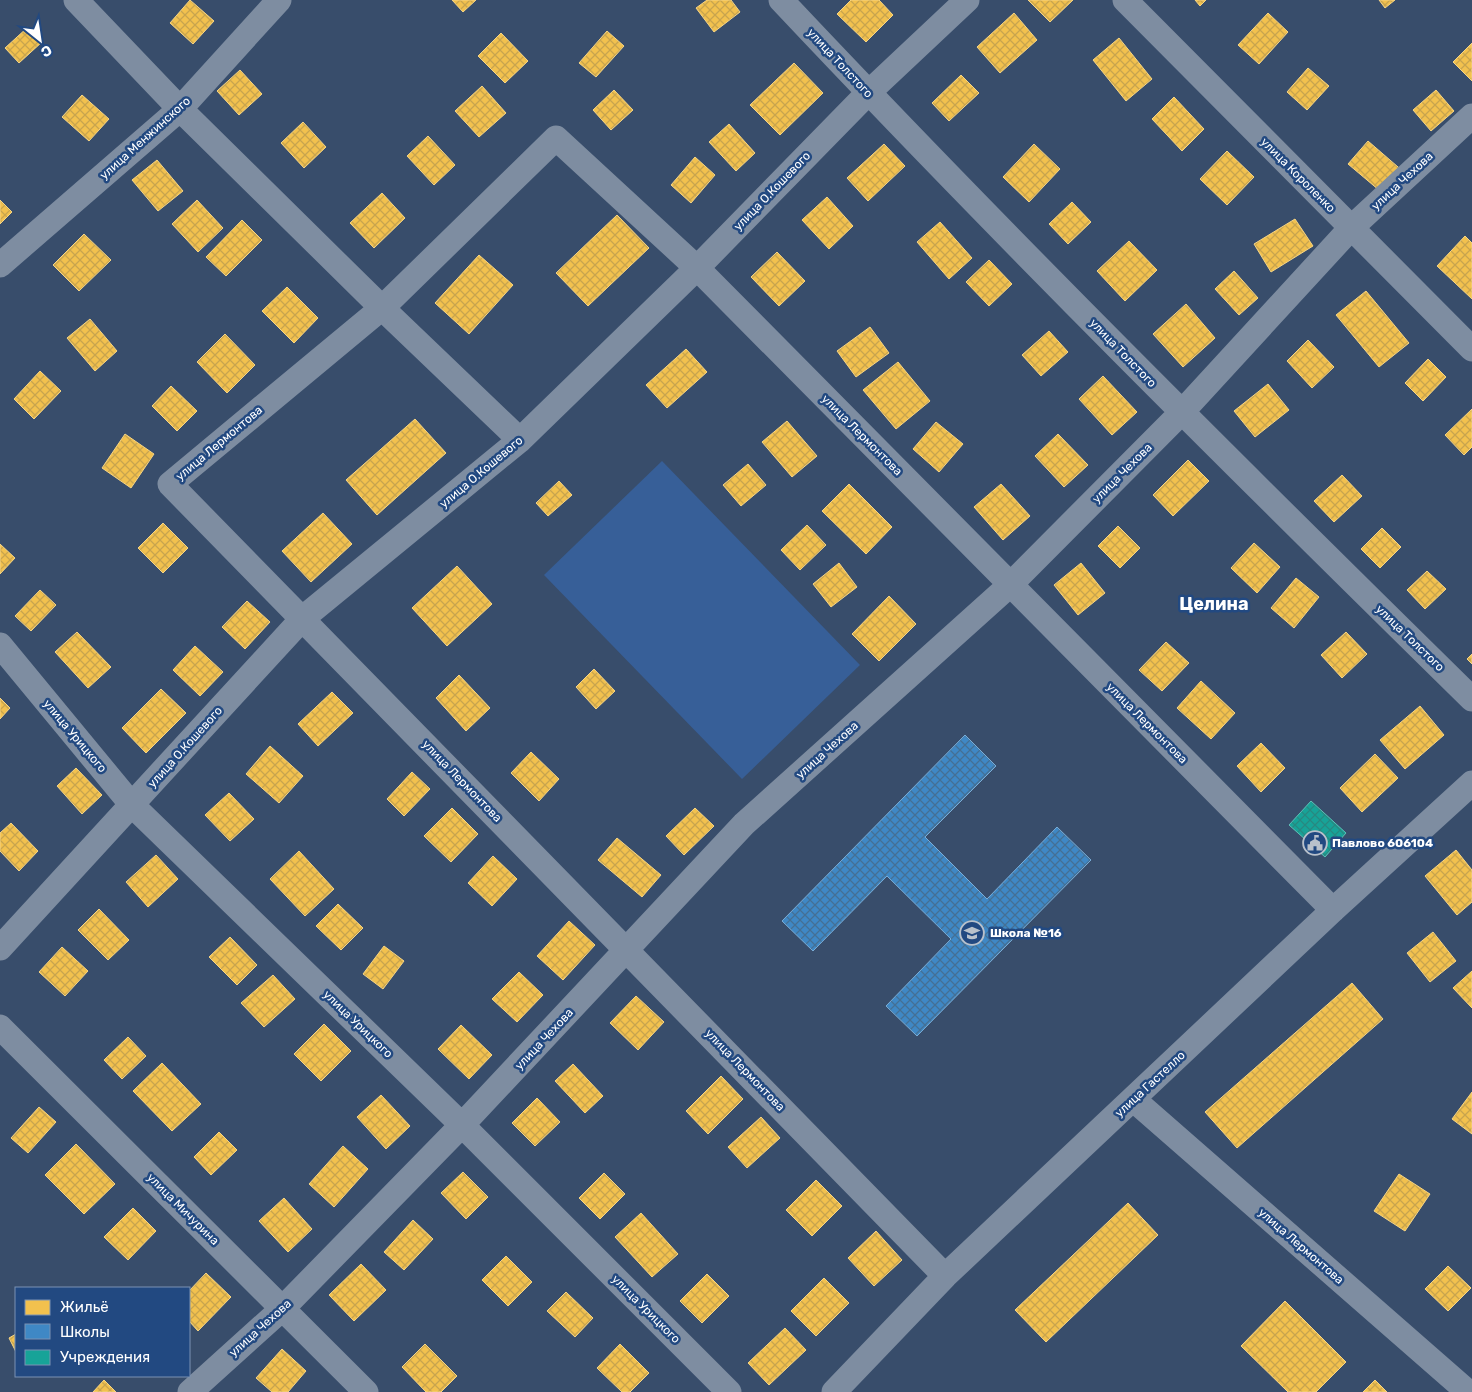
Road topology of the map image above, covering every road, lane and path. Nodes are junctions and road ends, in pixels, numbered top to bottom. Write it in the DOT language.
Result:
graph roads {
  1 [pos="76,0"];
  2 [pos="279,0"];
  3 [pos="781,0"];
  4 [pos="967,0"];
  5 [pos="1125,0"];
  6 [pos="868,93"];
  7 [pos="180,109"];
  8 [pos="1472,116"];
  9 [pos="1351,228"];
  10 [pos="0,265"];
  11 [pos="697,268"];
  12 [pos="382,308"];
  13 [pos="1472,349"];
  14 [pos="1181,413"];
  15 [pos="520,440"];
  16 [pos="1010,585"];
  17 [pos="303,618"];
  18 [pos="0,645"];
  19 [pos="1472,699"];
  20 [pos="1472,783"];
  21 [pos="132,805"];
  22 [pos="1333,910"];
  23 [pos="0,948"];
  24 [pos="628,950"];
  25 [pos="0,1027"];
  26 [pos="1134,1100"];
  27 [pos="462,1125"];
  28 [pos="945,1276"];
  29 [pos="282,1309"];
  30 [pos="190,1392"];
  31 [pos="366,1392"];
  32 [pos="729,1392"];
  33 [pos="834,1392"];
  34 [pos="1468,1392"];
  1 -- 7 [label="street"];
  2 -- 7 [label="street, улица Менжинского"];
  3 -- 6 [label="street, улица Толстого"];
  4 -- 6 [label="street, улица О.Кошевого"];
  5 -- 9 [label="street, улица Короленко"];
  6 -- 11 [label="street, улица О.Кошевого"];
  6 -- 14 [label="street, улица Толстого"];
  7 -- 10 [label="street, улица Менжинского"];
  7 -- 12 [label="street"];
  8 -- 9 [label="street, улица Чехова"];
  9 -- 13 [label="street, улица Короленко"];
  9 -- 14 [label="street, улица Чехова"];
  11 -- 12 [label="street, улица Лермонтова"];
  11 -- 15 [label="street, улица О.Кошевого"];
  11 -- 16 [label="street, улица Лермонтова"];
  12 -- 15 [label="street"];
  12 -- 17 [label="street, улица Лермонтова"];
  14 -- 16 [label="street, улица Чехова"];
  14 -- 19 [label="street, улица Толстого"];
  15 -- 17 [label="street, улица О.Кошевого"];
  16 -- 22 [label="street, улица Лермонтова"];
  16 -- 24 [label="street, улица Чехова"];
  17 -- 21 [label="street, улица О.Кошевого"];
  17 -- 24 [label="street, улица Лермонтова"];
  18 -- 21 [label="street, улица Урицкого"];
  20 -- 22 [label="street, улица Гастелло"];
  21 -- 23 [label="street, улица О.Кошевого"];
  21 -- 27 [label="street, улица Урицкого"];
  22 -- 26 [label="street, улица Гастелло"];
  24 -- 27 [label="street, улица Чехова"];
  24 -- 28 [label="street, улица Лермонтова"];
  25 -- 29 [label="street, улица Мичурина"];
  26 -- 28 [label="street, улица Гастелло"];
  26 -- 34 [label="street, улица Лермонтова"];
  27 -- 29 [label="street, улица Чехова"];
  27 -- 32 [label="street, улица Урицкого"];
  28 -- 33 [label="street, улица Гастелло"];
  29 -- 30 [label="street, улица Чехова"];
  29 -- 31 [label="street, улица Мичурина"];
}
